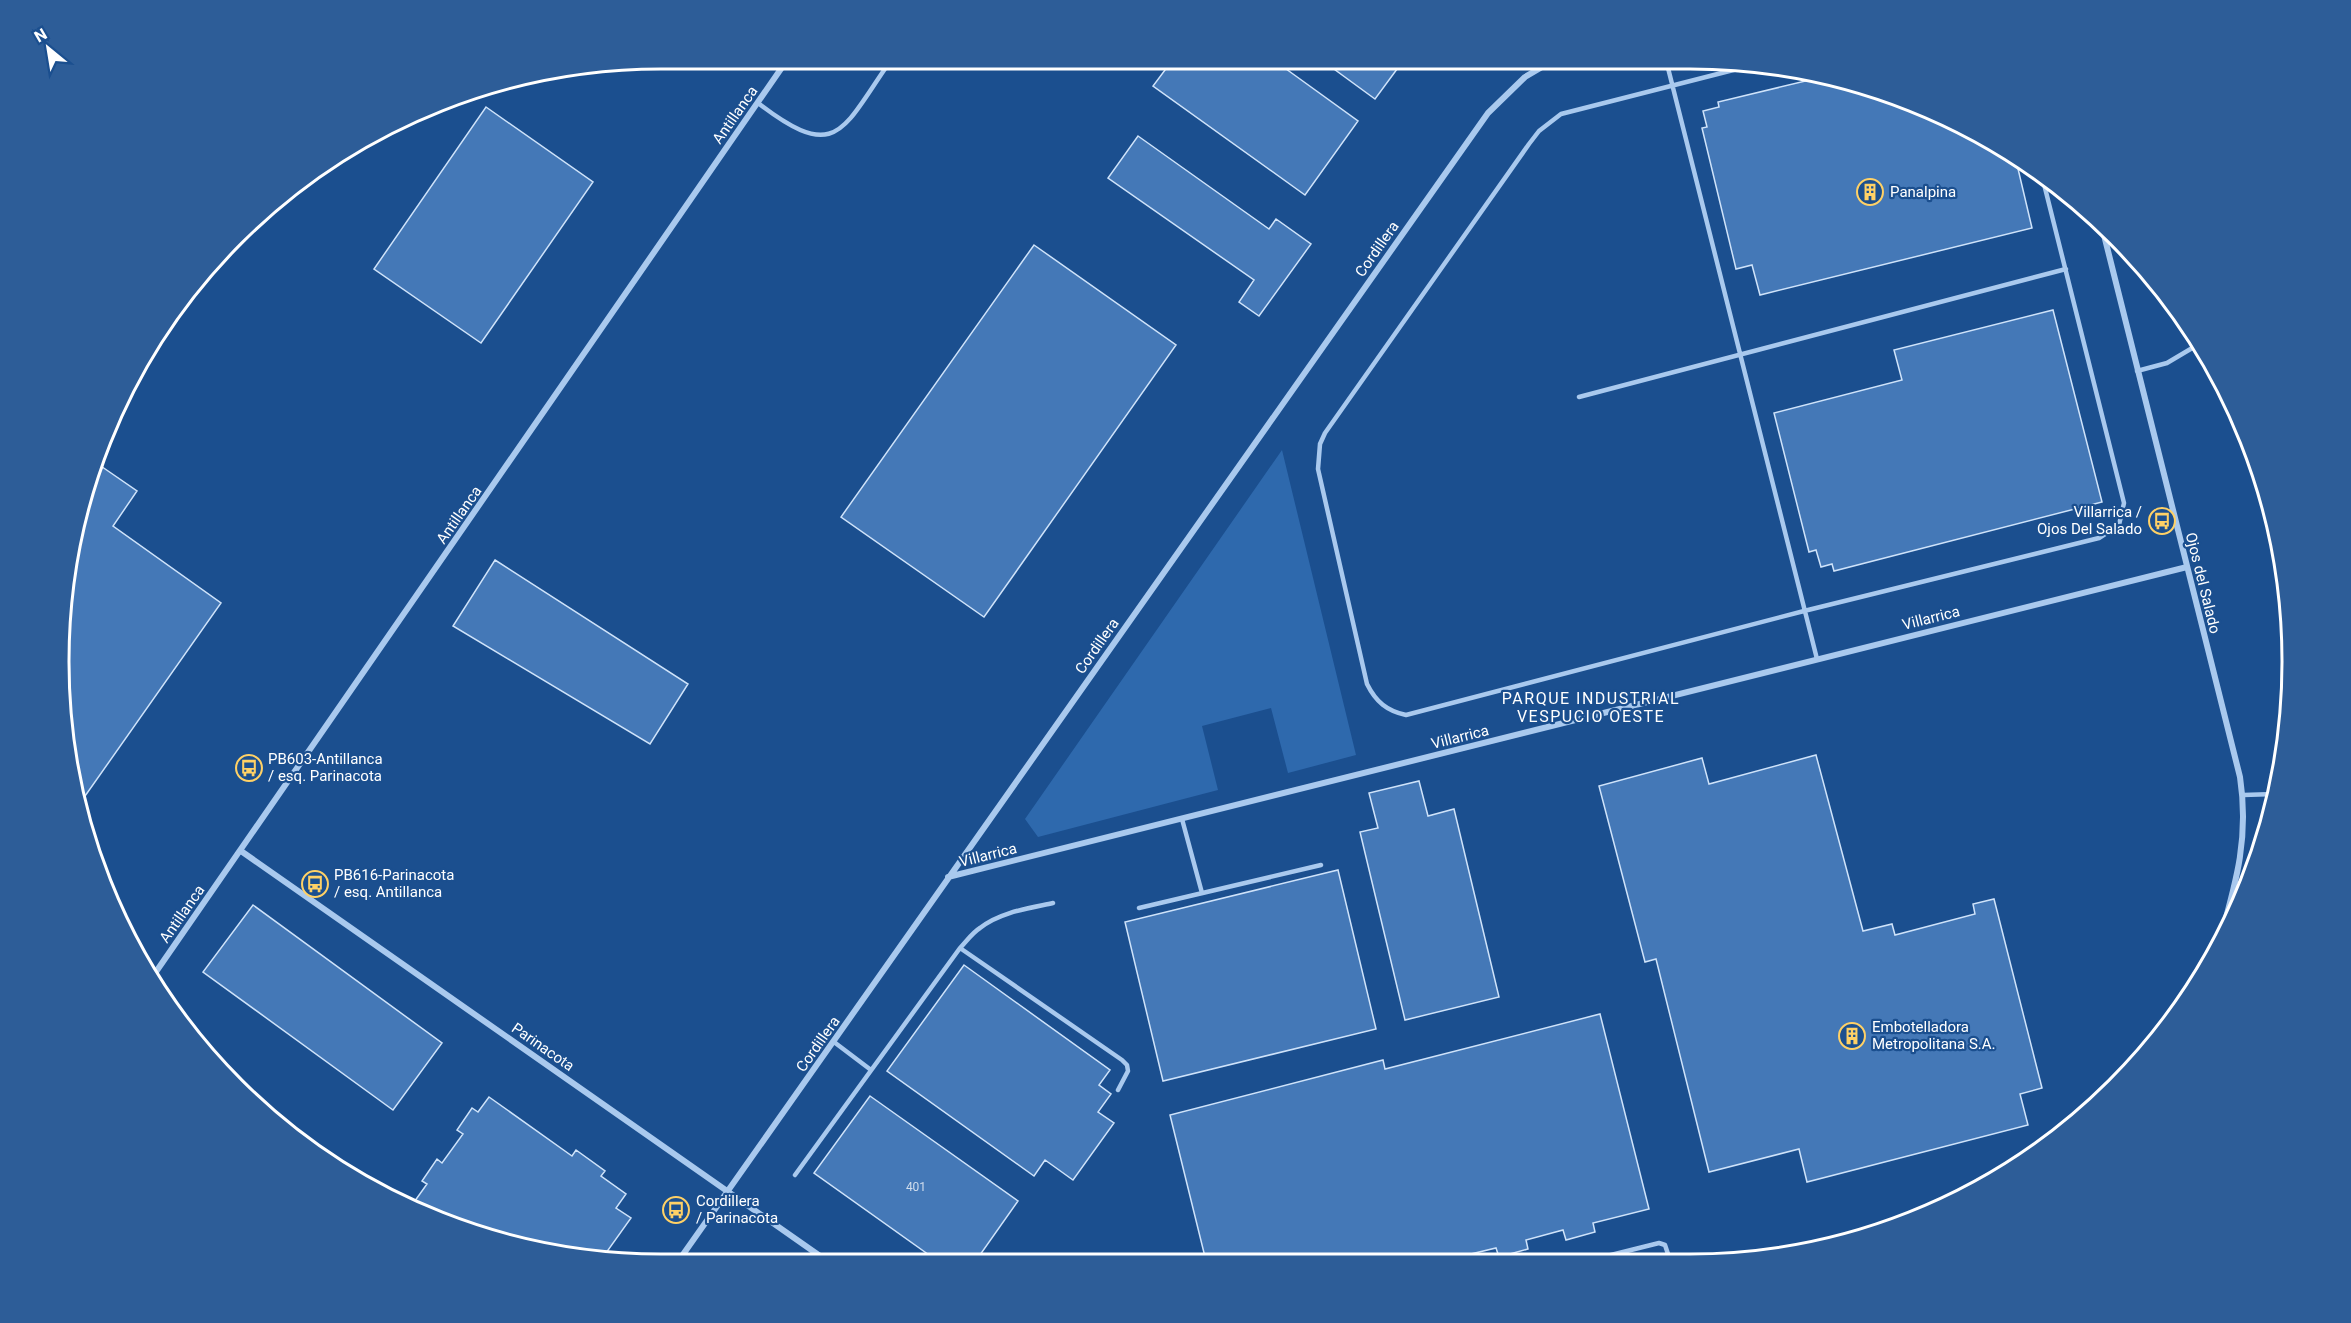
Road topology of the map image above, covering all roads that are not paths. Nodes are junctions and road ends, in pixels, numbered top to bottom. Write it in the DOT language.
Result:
graph roads {
  1 [pos="781,69"];
  2 [pos="885,69"];
  3 [pos="1539,69"];
  4 [pos="1668,69"];
  5 [pos="1728,70"];
  6 [pos="1672,84"];
  7 [pos="758,103"];
  8 [pos="2045,187"];
  9 [pos="2105,240"];
  10 [pos="2066,269"];
  11 [pos="2192,348"];
  12 [pos="1740,354"];
  13 [pos="2137,371"];
  14 [pos="1579,397"];
  15 [pos="2187,567"];
  16 [pos="1804,610"];
  17 [pos="1817,660"];
  18 [pos="2267,794"];
  19 [pos="2243,795"];
  20 [pos="1182,819"];
  21 [pos="241,851"];
  22 [pos="1321,865"];
  23 [pos="948,878"];
  24 [pos="1202,893"];
  25 [pos="1053,903"];
  26 [pos="1139,908"];
  27 [pos="2227,911"];
  28 [pos="960,948"];
  29 [pos="156,971"];
  30 [pos="834,1042"];
  31 [pos="871,1070"];
  32 [pos="1118,1090"];
  33 [pos="795,1174"];
  34 [pos="729,1192"];
  35 [pos="684,1254"];
  36 [pos="817,1254"];
  37 [pos="1615,1254"];
  38 [pos="1668,1254"];
  1 -- 7 [label="street, Antillanca"];
  2 -- 7 [label="lane"];
  3 -- 23 [label="street, Cordillera"];
  4 -- 6 [label="lane"];
  5 -- 6 [label="lane"];
  6 -- 12 [label="lane"];
  6 -- 16 [label="lane"];
  7 -- 21 [label="street, Antillanca"];
  8 -- 10 [label="lane"];
  9 -- 13 [label="street, Ojos del Salado"];
  10 -- 12 [label="lane"];
  10 -- 16 [label="lane"];
  11 -- 13 [label="lane"];
  12 -- 14 [label="lane"];
  12 -- 16 [label="lane"];
  13 -- 15 [label="street, Ojos del Salado"];
  15 -- 17 [label="street, Villarrica"];
  15 -- 19 [label="street, Ojos del Salado"];
  16 -- 17 [label="lane"];
  17 -- 20 [label="street, Villarrica"];
  18 -- 19 [label="lane"];
  19 -- 27 [label="street, Ojos del Salado"];
  20 -- 23 [label="street, Villarrica"];
  20 -- 24 [label="lane"];
  21 -- 29 [label="street, Antillanca"];
  21 -- 34 [label="street, Parinacota"];
  22 -- 24 [label="lane"];
  23 -- 30 [label="street, Cordillera"];
  24 -- 26 [label="lane"];
  25 -- 28 [label="lane"];
  28 -- 31 [label="lane"];
  28 -- 32 [label="lane"];
  30 -- 31 [label="lane"];
  30 -- 34 [label="street, Cordillera"];
  31 -- 33 [label="lane"];
  34 -- 35 [label="street, Cordillera"];
  34 -- 36 [label="street, Parinacota"];
  37 -- 38 [label="lane"];
}
